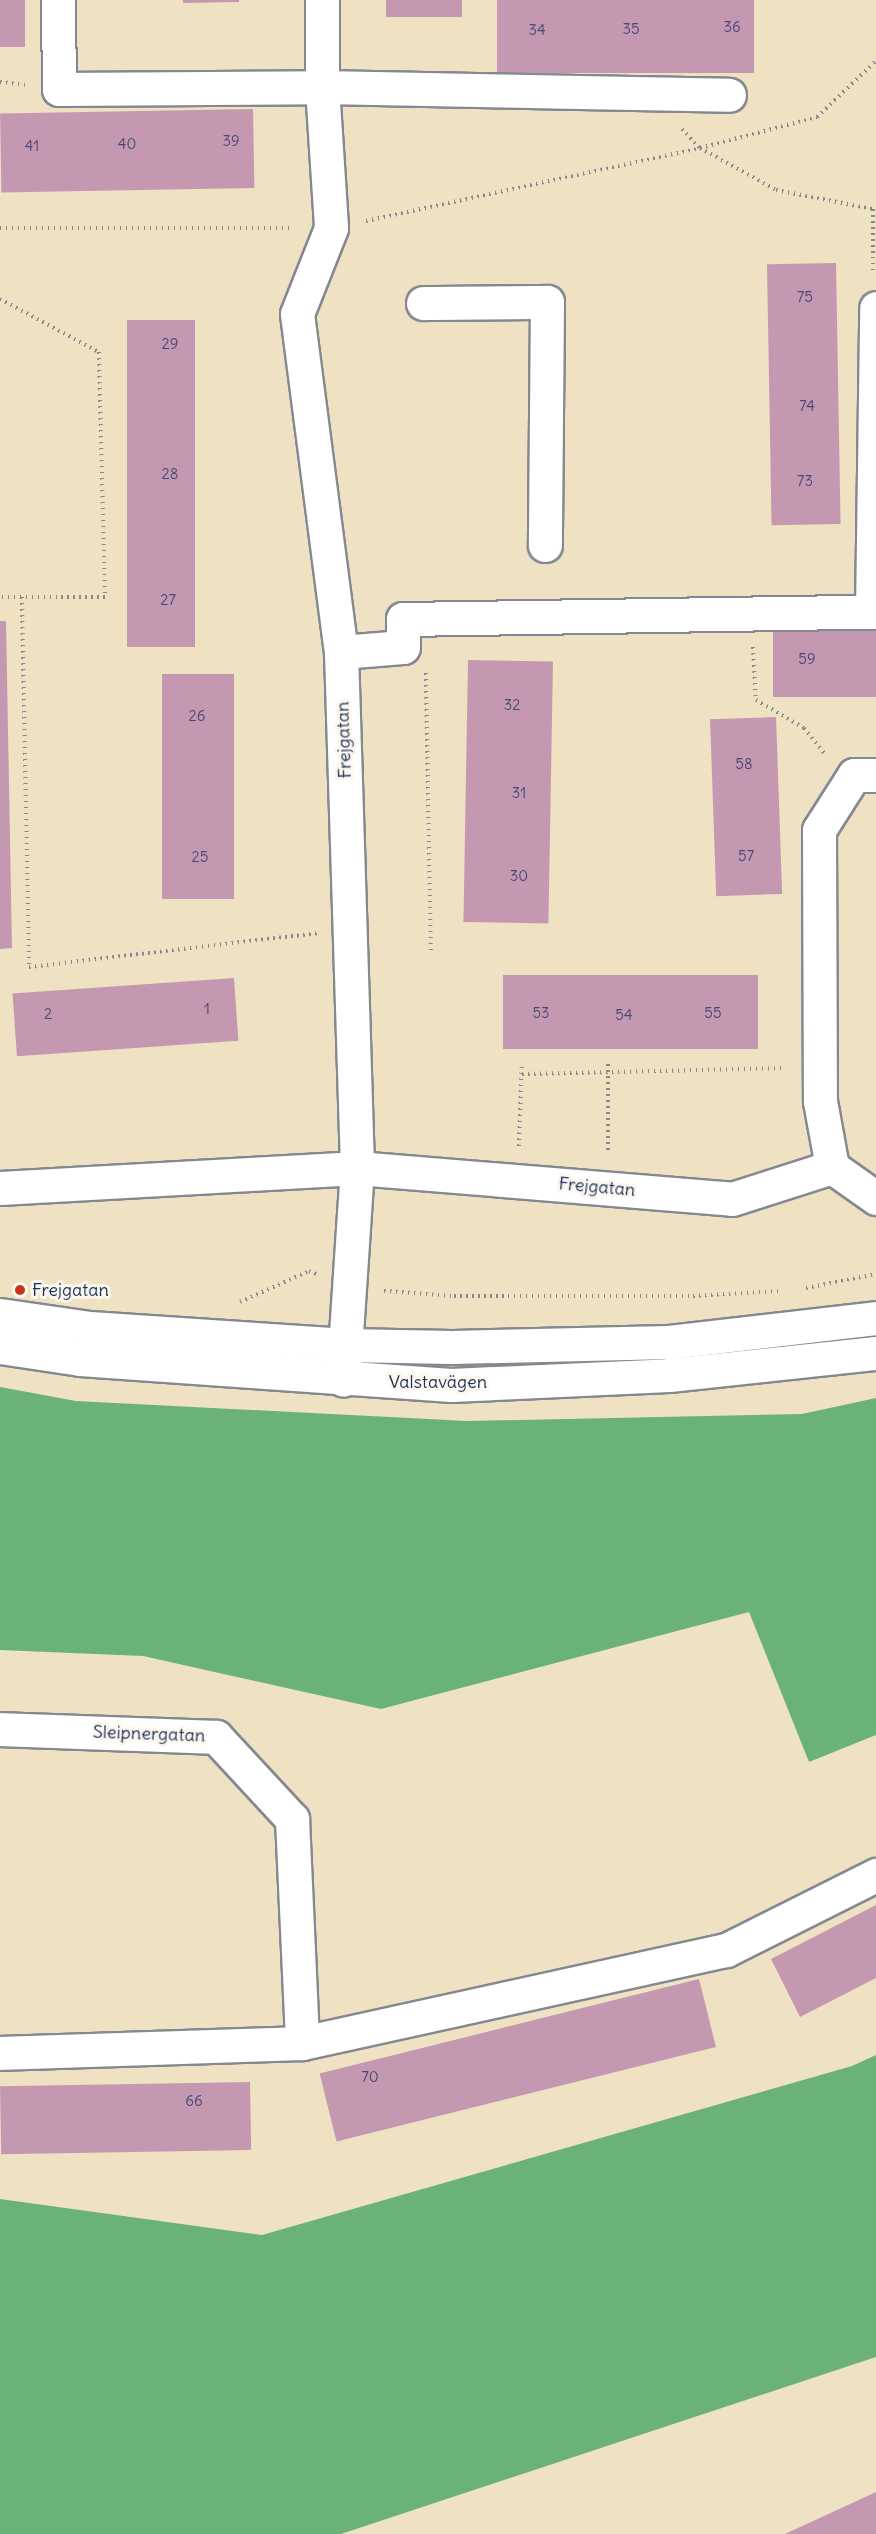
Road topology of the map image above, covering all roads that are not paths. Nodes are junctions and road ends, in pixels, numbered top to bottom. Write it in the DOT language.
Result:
graph roads {
  1 [pos="58,0"];
  2 [pos="322,0"];
  3 [pos="322,87"];
  4 [pos="729,95"];
  5 [pos="423,303"];
  6 [pos="875,308"];
  7 [pos="545,545"];
  8 [pos="341,652"];
  9 [pos="862,779"];
  10 [pos="832,1167"];
  11 [pos="357,1168"];
  12 [pos="0,1188"];
  13 [pos="876,1198"];
  14 [pos="0,1315"];
  15 [pos="876,1318"];
  16 [pos="345,1345"];
  17 [pos="0,1347"];
  18 [pos="876,1353"];
  19 [pos="343,1380"];
  20 [pos="0,1729"];
  21 [pos="876,1875"];
  22 [pos="302,2043"];
  23 [pos="0,2053"];
  1 -- 3 [label="street"];
  2 -- 3 [label="street"];
  3 -- 4 [label="street"];
  3 -- 8 [label="street, Frejgatan"];
  5 -- 7 [label="street"];
  6 -- 8 [label="street"];
  8 -- 11 [label="street, Frejgatan"];
  9 -- 10 [label="street"];
  10 -- 11 [label="street, Frejgatan"];
  10 -- 13 [label="street"];
  11 -- 12 [label="street, Frejgatan"];
  11 -- 16 [label="street, Frejgatan"];
  14 -- 16 [label="street, Valstavägen"];
  15 -- 16 [label="street, Valstavägen"];
  16 -- 19 [label="street, Frejgatan"];
  17 -- 19 [label="street, Valstavägen"];
  18 -- 19 [label="street, Valstavägen"];
  20 -- 22 [label="street, Sleipnergatan"];
  21 -- 22 [label="street"];
  22 -- 23 [label="street"];
}
